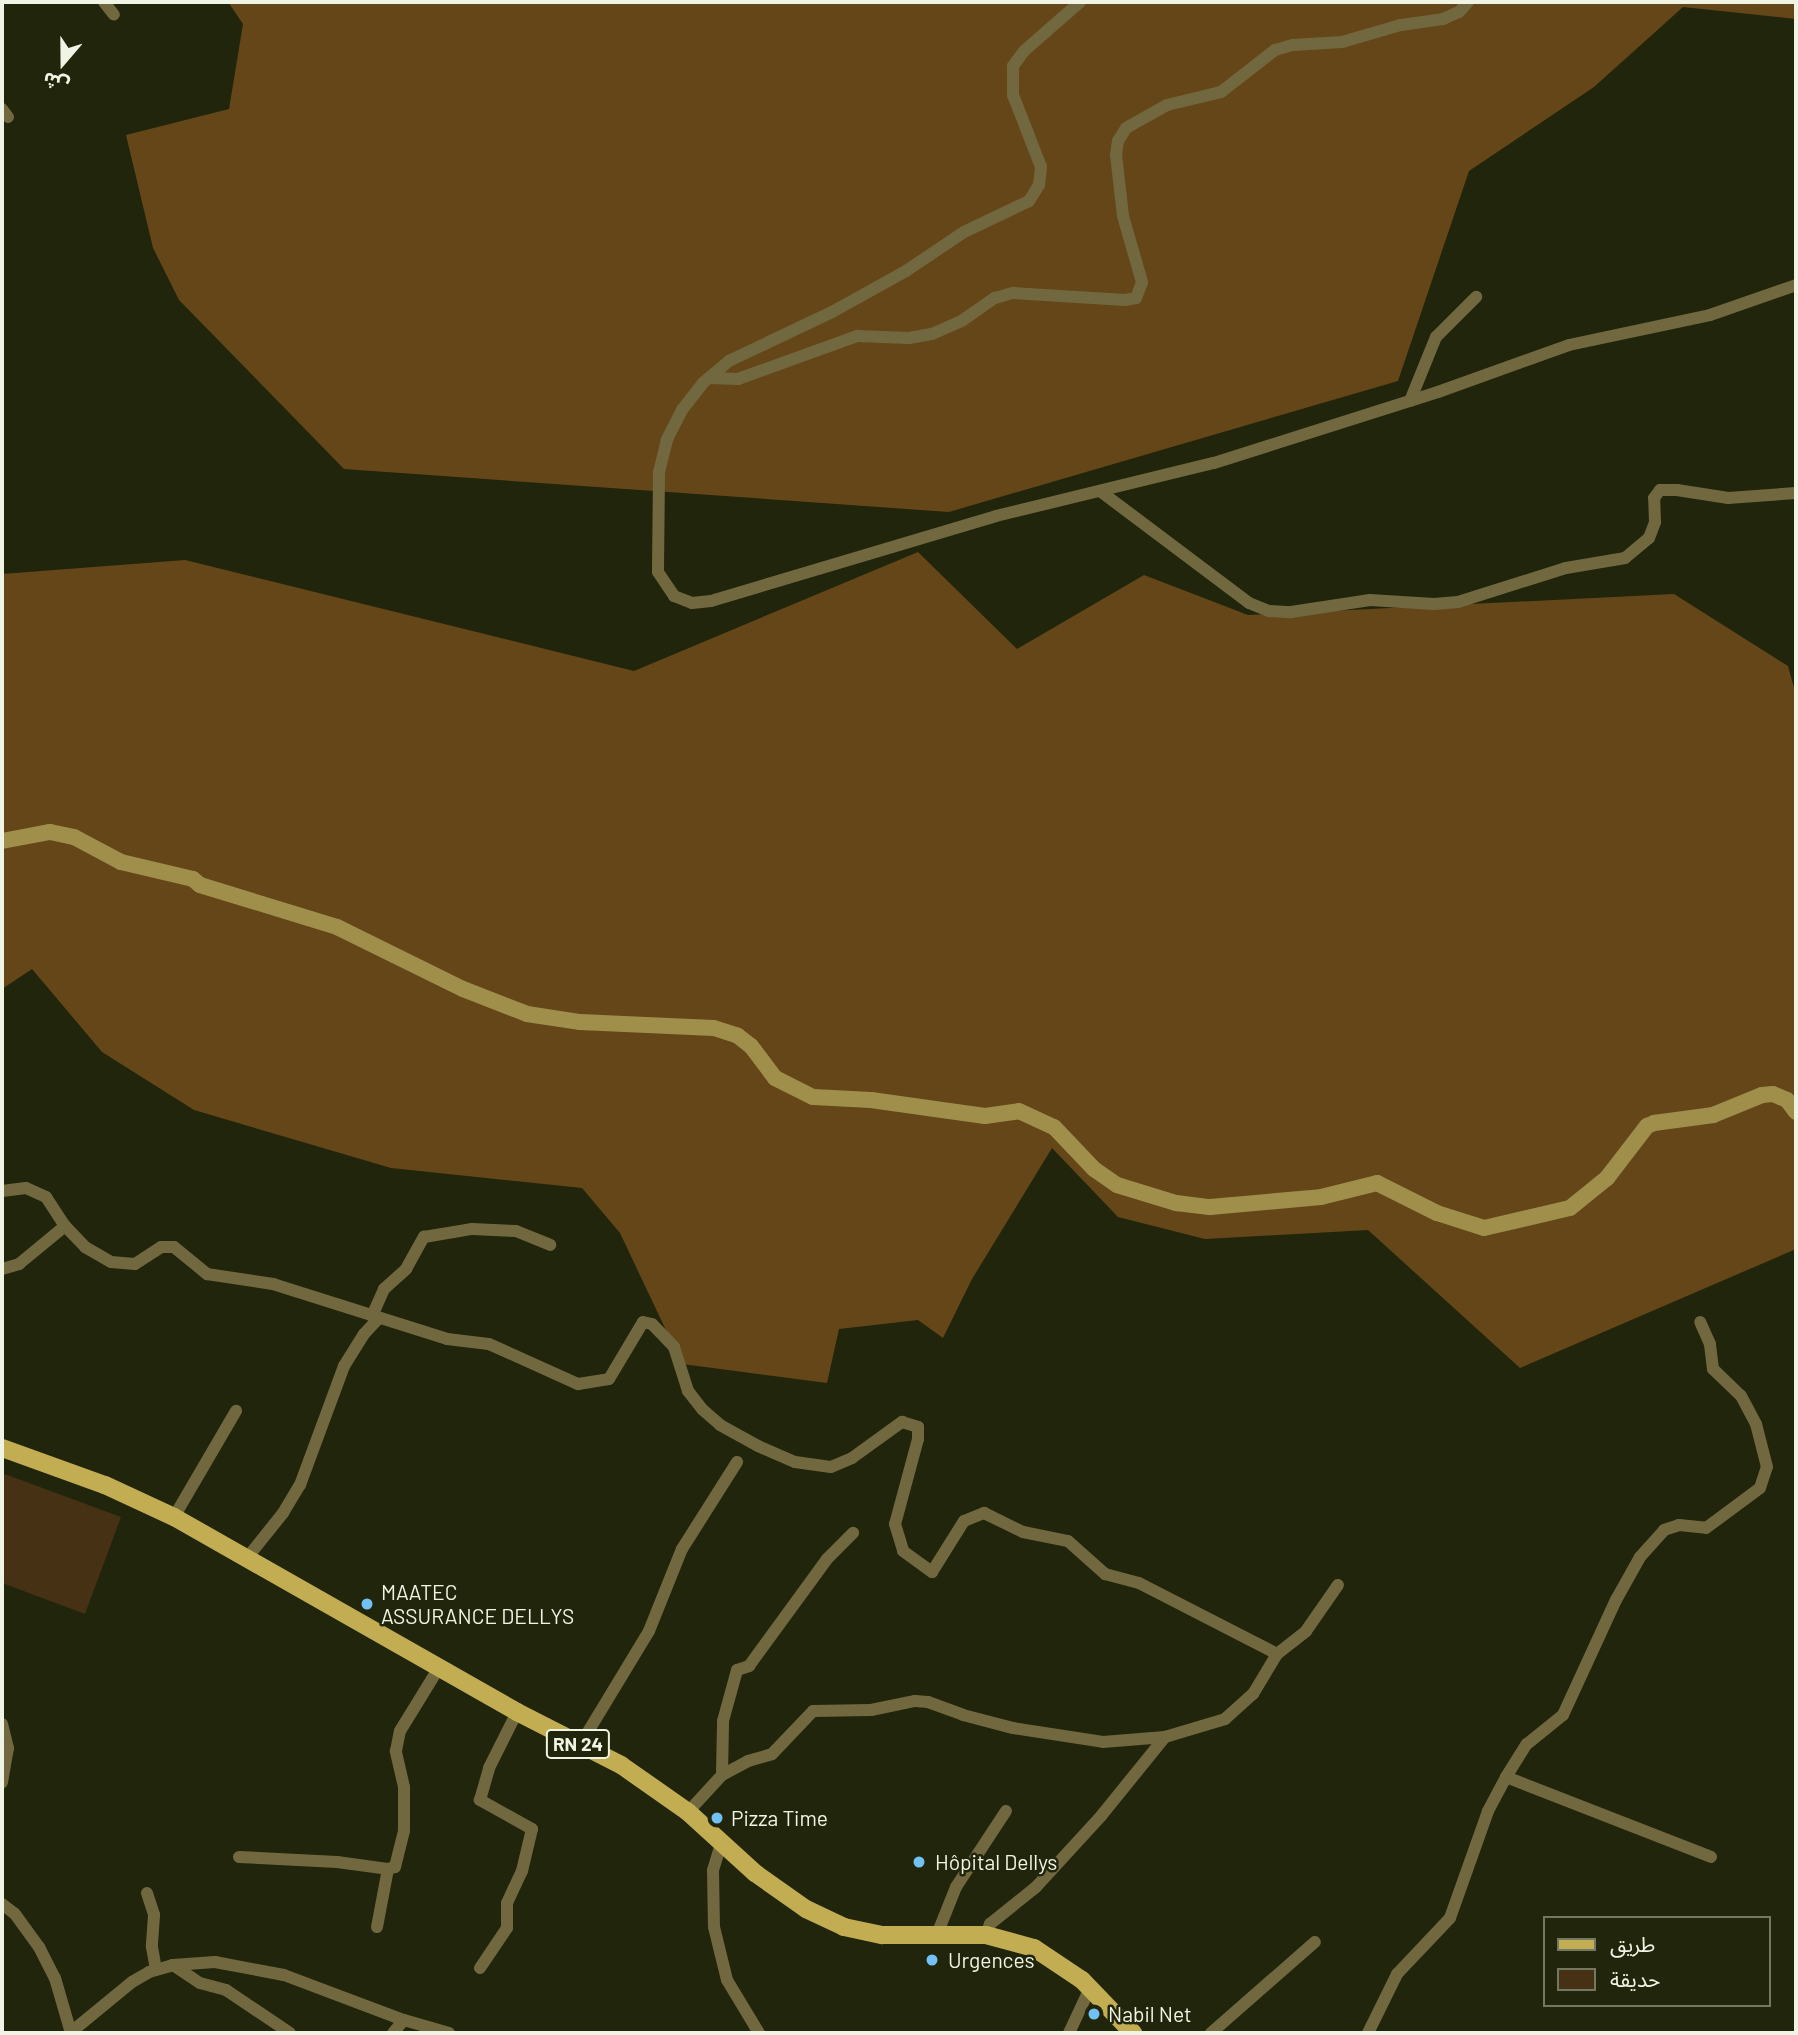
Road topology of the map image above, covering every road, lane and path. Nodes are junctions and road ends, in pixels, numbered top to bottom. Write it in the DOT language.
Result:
graph roads {
  1 [pos="104,2"];
  2 [pos="1080,2"];
  3 [pos="1468,2"];
  4 [pos="114,15"];
  5 [pos="1796,285"];
  6 [pos="1476,297"];
  7 [pos="709,378"];
  8 [pos="1410,401"];
  9 [pos="1100,491"];
  10 [pos="1796,493"];
  11 [pos="2,841"];
  12 [pos="1796,1112"];
  13 [pos="2,1191"];
  14 [pos="65,1226"];
  15 [pos="550,1245"];
  16 [pos="2,1269"];
  17 [pos="376,1317"];
  18 [pos="1700,1322"];
  19 [pos="236,1411"];
  20 [pos="2,1448"];
  21 [pos="737,1462"];
  22 [pos="174,1517"];
  23 [pos="853,1533"];
  24 [pos="247,1558"];
  25 [pos="1338,1585"];
  26 [pos="1278,1654"];
  27 [pos="440,1666"];
  28 [pos="517,1712"];
  29 [pos="2,1724"];
  30 [pos="1165,1737"];
  31 [pos="580,1745"];
  32 [pos="722,1776"];
  33 [pos="1506,1777"];
  34 [pos="2,1782"];
  35 [pos="1006,1811"];
  36 [pos="688,1812"];
  37 [pos="721,1844"];
  38 [pos="239,1857"];
  39 [pos="1711,1857"];
  40 [pos="388,1869"];
  41 [pos="148,1893"];
  42 [pos="2,1904"];
  43 [pos="377,1927"];
  44 [pos="986,1935"];
  45 [pos="936,1937"];
  46 [pos="1315,1942"];
  47 [pos="173,1965"];
  48 [pos="480,1968"];
  49 [pos="156,1970"];
  50 [pos="1090,1988"];
  51 [pos="404,2020"];
  52 [pos="70,2033"];
  53 [pos="290,2033"];
  54 [pos="393,2033"];
  55 [pos="449,2033"];
  56 [pos="759,2033"];
  57 [pos="1069,2033"];
  58 [pos="1133,2033"];
  59 [pos="1211,2033"];
  60 [pos="1368,2033"];
  1 -- 4 [label="street"];
  2 -- 7 [label="street"];
  3 -- 7 [label="street"];
  5 -- 8 [label="street"];
  6 -- 8 [label="street"];
  7 -- 9 [label="street"];
  8 -- 9 [label="street"];
  9 -- 10 [label="street"];
  11 -- 12 [label="street"];
  13 -- 14 [label="street"];
  14 -- 16 [label="street"];
  14 -- 17 [label="street"];
  15 -- 17 [label="street"];
  17 -- 24 [label="street"];
  17 -- 26 [label="street"];
  18 -- 33 [label="street"];
  19 -- 22 [label="street"];
  20 -- 22 [label="main road, RN 24"];
  21 -- 31 [label="street"];
  22 -- 24 [label="main road, RN 24"];
  23 -- 32 [label="street"];
  24 -- 27 [label="main road, RN 24"];
  25 -- 26 [label="street"];
  26 -- 30 [label="street"];
  27 -- 28 [label="main road, RN 24"];
  27 -- 40 [label="street"];
  28 -- 31 [label="main road, RN 24"];
  28 -- 48 [label="street"];
  29 -- 34 [label="street"];
  30 -- 32 [label="street"];
  30 -- 44 [label="street"];
  31 -- 36 [label="main road, RN 24"];
  32 -- 36 [label="street"];
  33 -- 39 [label="street"];
  33 -- 60 [label="street"];
  35 -- 45 [label="street"];
  36 -- 37 [label="main road, RN 24"];
  37 -- 45 [label="main road, RN 24"];
  37 -- 56 [label="street"];
  38 -- 40 [label="street"];
  40 -- 43 [label="street"];
  41 -- 49 [label="street"];
  42 -- 52 [label="street"];
  44 -- 45 [label="main road, RN 24"];
  44 -- 50 [label="main road, RN 24"];
  46 -- 59 [label="street"];
  47 -- 49 [label="street"];
  47 -- 51 [label="street"];
  47 -- 53 [label="street"];
  49 -- 52 [label="street"];
  50 -- 57 [label="street"];
  50 -- 58 [label="main road, RN 24"];
  51 -- 54 [label="street"];
  51 -- 55 [label="street"];
}
